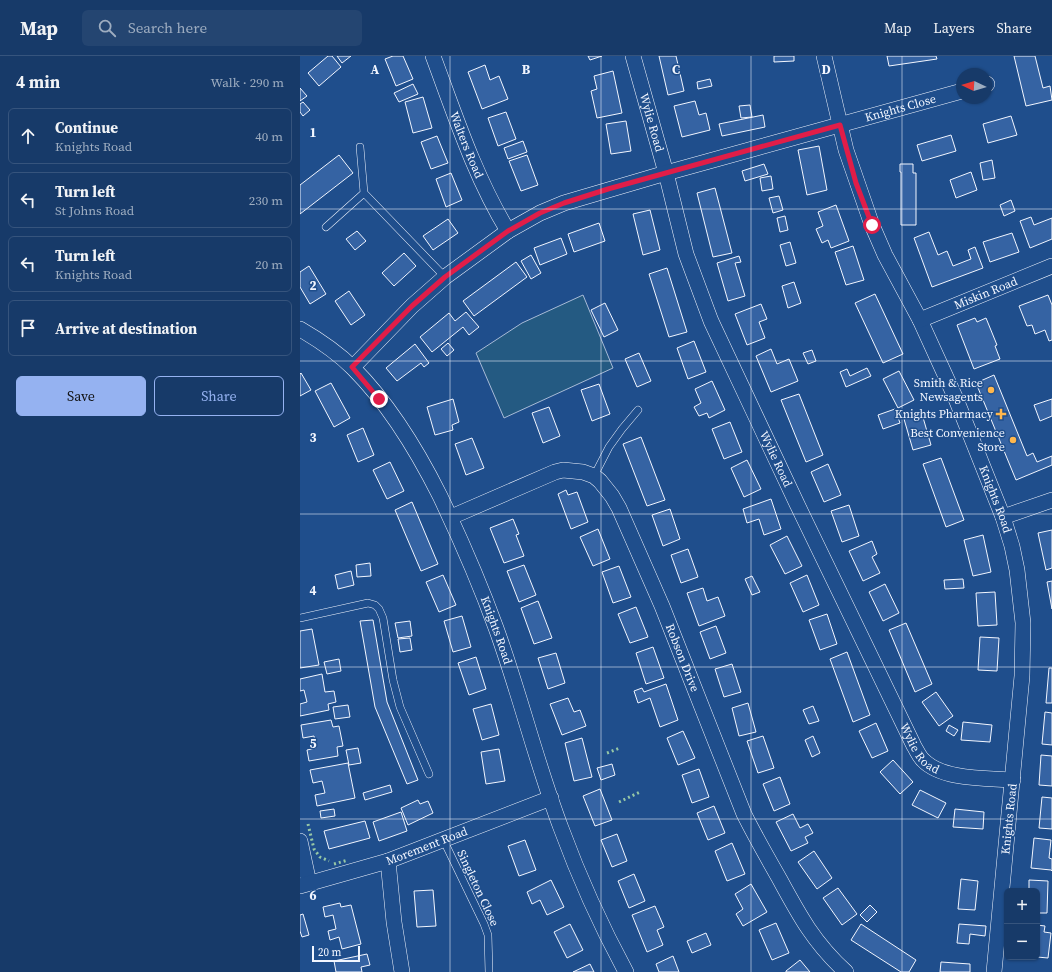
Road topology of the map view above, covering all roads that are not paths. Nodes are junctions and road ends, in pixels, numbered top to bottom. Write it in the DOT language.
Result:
graph roads {
  1 [pos="433,56"];
  2 [pos="633,56"];
  3 [pos="824,56"];
  4 [pos="956,93"];
  5 [pos="840,125"];
  6 [pos="360,148"];
  7 [pos="666,173"];
  8 [pos="364,193"];
  9 [pos="326,227"];
  10 [pos="508,231"];
  11 [pos="1052,266"];
  12 [pos="445,277"];
  13 [pos="920,320"];
  14 [pos="300,329"];
  15 [pos="352,367"];
  16 [pos="638,410"];
  17 [pos="594,476"];
  18 [pos="1052,500"];
  19 [pos="450,517"];
  20 [pos="1003,517"];
  21 [pos="300,618"];
  22 [pos="429,774"];
  23 [pos="1013,780"];
  24 [pos="551,798"];
  25 [pos="443,839"];
  26 [pos="300,841"];
  27 [pos="388,861"];
  28 [pos="305,885"];
  29 [pos="402,972"];
  30 [pos="489,972"];
  31 [pos="626,972"];
  32 [pos="846,972"];
  33 [pos="994,972"];
  1 -- 10 [label="street, Walters Road"];
  2 -- 7 [label="street, Wylie Road"];
  3 -- 5 [label="street, Knights Road"];
  4 -- 5 [label="street, Knights Close"];
  5 -- 7 [label="street, Knights Close"];
  5 -- 13 [label="street, Knights Road"];
  6 -- 8 [label="lane"];
  7 -- 10 [label="street, Knights Close"];
  7 -- 23 [label="street, Wylie Road"];
  8 -- 9 [label="lane"];
  8 -- 12 [label="lane"];
  10 -- 12 [label="street, Knights Close"];
  11 -- 13 [label="street, Miskin Road"];
  12 -- 15 [label="street, Knights Close"];
  13 -- 20 [label="street, Knights Road"];
  14 -- 15 [label="street, Knights Road"];
  15 -- 19 [label="street, Knights Road"];
  16 -- 17 [label="lane"];
  17 -- 19 [label="street, Robson Drive"];
  17 -- 32 [label="street, Robson Drive"];
  18 -- 20 [label="street"];
  19 -- 24 [label="street, Knights Road"];
  20 -- 23 [label="street, Knights Road"];
  21 -- 22 [label="lane"];
  23 -- 33 [label="street, Knights Road"];
  24 -- 25 [label="street, Morement Road"];
  24 -- 31 [label="street, Knights Road"];
  25 -- 27 [label="street, Morement Road"];
  25 -- 30 [label="lane, Singleton Close"];
  26 -- 28 [label="street"];
  27 -- 28 [label="street, Morement Road"];
  27 -- 29 [label="street"];
}
